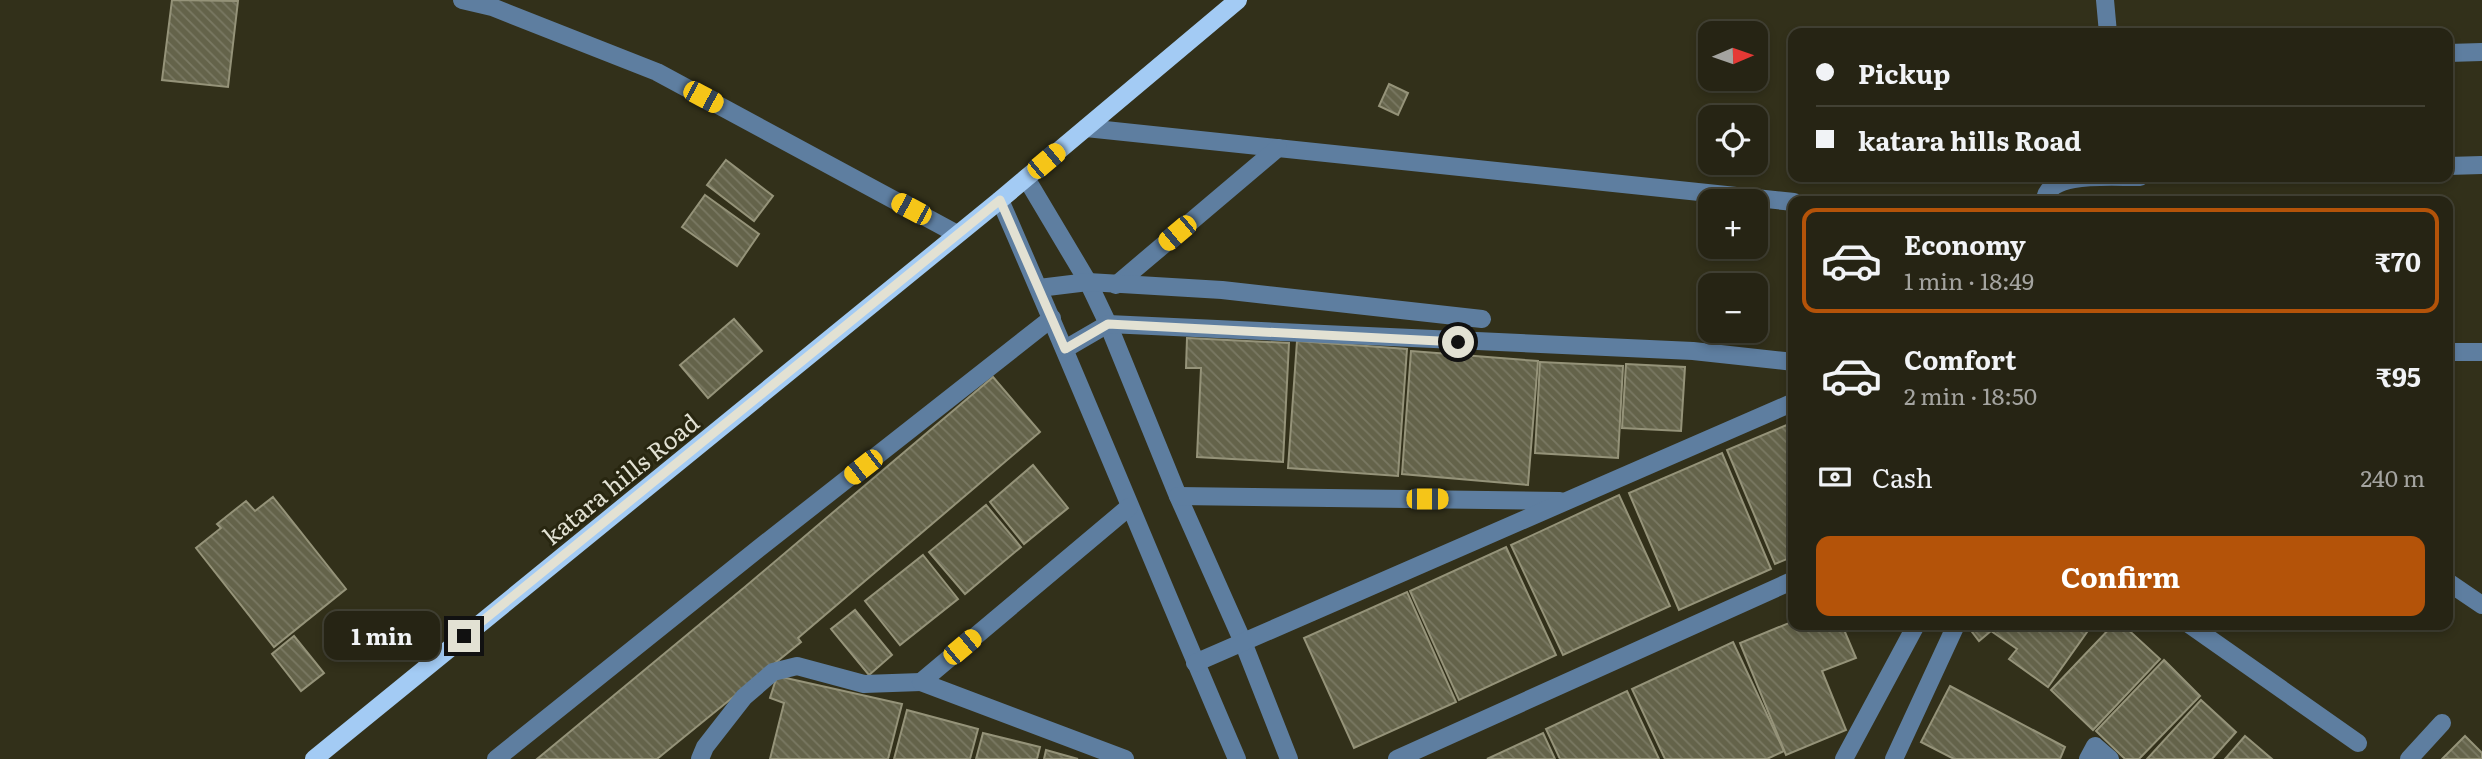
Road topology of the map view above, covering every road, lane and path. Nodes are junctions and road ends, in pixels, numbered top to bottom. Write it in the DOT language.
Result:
graph roads {
  1 [pos="462,0"];
  2 [pos="1238,0"];
  3 [pos="2105,0"];
  4 [pos="2108,28"];
  5 [pos="2453,52"];
  6 [pos="2482,52"];
  7 [pos="1086,128"];
  8 [pos="1278,148"];
  9 [pos="2482,165"];
  10 [pos="2453,166"];
  11 [pos="1026,178"];
  12 [pos="2059,182"];
  13 [pos="2045,196"];
  14 [pos="1000,200"];
  15 [pos="1788,201"];
  16 [pos="957,234"];
  17 [pos="1088,282"];
  18 [pos="1116,285"];
  19 [pos="1039,288"];
  20 [pos="1052,318"];
  21 [pos="1482,319"];
  22 [pos="1108,324"];
  23 [pos="1065,349"];
  24 [pos="2453,352"];
  25 [pos="2482,352"];
  26 [pos="1788,361"];
  27 [pos="1788,405"];
  28 [pos="1178,496"];
  29 [pos="1566,501"];
  30 [pos="1129,507"];
  31 [pos="1788,583"];
  32 [pos="2453,585"];
  33 [pos="2482,605"];
  34 [pos="1913,630"];
  35 [pos="1954,630"];
  36 [pos="2197,630"];
  37 [pos="1243,642"];
  38 [pos="1195,663"];
  39 [pos="921,682"];
  40 [pos="2442,723"];
  41 [pos="2358,743"];
  42 [pos="314,759"];
  43 [pos="496,759"];
  44 [pos="700,759"];
  45 [pos="1125,759"];
  46 [pos="1237,759"];
  47 [pos="1289,759"];
  48 [pos="1397,759"];
  49 [pos="1844,759"];
  50 [pos="1894,759"];
  51 [pos="2088,759"];
  52 [pos="2110,759"];
  53 [pos="2409,759"];
  1 -- 16 [label="street"];
  2 -- 7 [label="main road, katara hills Road"];
  3 -- 4 [label="street"];
  5 -- 6 [label="street"];
  7 -- 8 [label="street"];
  7 -- 11 [label="main road, katara hills Road"];
  8 -- 15 [label="street"];
  8 -- 18 [label="street"];
  9 -- 10 [label="street"];
  11 -- 14 [label="main road, katara hills Road"];
  11 -- 17 [label="street"];
  12 -- 13 [label="street"];
  14 -- 16 [label="main road, katara hills Road"];
  14 -- 19 [label="street"];
  16 -- 42 [label="main road, katara hills Road"];
  17 -- 18 [label="street"];
  17 -- 19 [label="street"];
  17 -- 22 [label="street"];
  18 -- 21 [label="street"];
  19 -- 20 [label="street"];
  20 -- 23 [label="street"];
  20 -- 43 [label="street"];
  22 -- 23 [label="street"];
  22 -- 26 [label="street"];
  22 -- 28 [label="street"];
  23 -- 30 [label="street"];
  24 -- 25 [label="street"];
  27 -- 29 [label="street"];
  28 -- 29 [label="street"];
  28 -- 37 [label="street"];
  29 -- 37 [label="street"];
  30 -- 38 [label="street"];
  30 -- 39 [label="street"];
  31 -- 48 [label="street"];
  32 -- 33 [label="street"];
  34 -- 49 [label="street"];
  35 -- 50 [label="street"];
  36 -- 41 [label="street"];
  37 -- 38 [label="street"];
  37 -- 47 [label="street"];
  38 -- 46 [label="street"];
  39 -- 44 [label="street"];
  39 -- 45 [label="street"];
  40 -- 53 [label="street"];
  51 -- 52 [label="street"];
}
